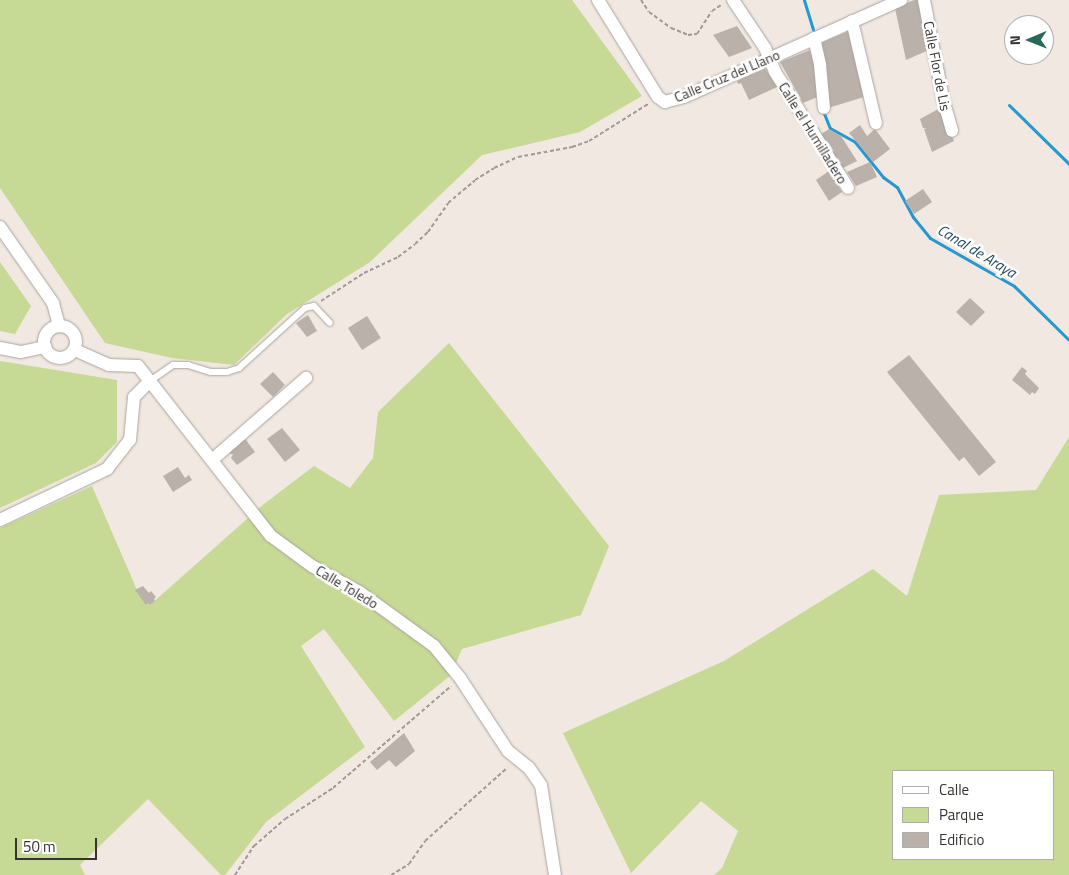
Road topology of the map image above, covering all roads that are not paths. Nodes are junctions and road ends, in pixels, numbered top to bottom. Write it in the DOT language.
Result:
graph roads {
  1 [pos="598,0"];
  2 [pos="901,0"];
  3 [pos="924,0"];
  4 [pos="734,2"];
  5 [pos="852,21"];
  6 [pos="814,38"];
  7 [pos="770,58"];
  8 [pos="824,108"];
  9 [pos="876,123"];
  10 [pos="952,131"];
  11 [pos="848,188"];
  12 [pos="2,234"];
  13 [pos="330,323"];
  14 [pos="59,326"];
  15 [pos="45,347"];
  16 [pos="0,348"];
  17 [pos="74,350"];
  18 [pos="306,378"];
  19 [pos="150,381"];
  20 [pos="212,460"];
  21 [pos="0,520"];
  22 [pos="555,875"];
  1 -- 7 [label="street, Calle Cruz del Llano"];
  2 -- 5 [label="street, Calle Cruz del Llano"];
  3 -- 10 [label="street, Calle Flor de Lis"];
  4 -- 7 [label="street, Calle el Humilladero"];
  5 -- 6 [label="street, Calle Cruz del Llano"];
  5 -- 9 [label="street"];
  6 -- 7 [label="street, Calle Cruz del Llano"];
  6 -- 8 [label="street"];
  7 -- 11 [label="street, Calle el Humilladero"];
  12 -- 14 [label="street"];
  13 -- 19 [label="lane"];
  14 -- 15 [label="street"];
  14 -- 17 [label="street"];
  15 -- 16 [label="street"];
  15 -- 17 [label="street"];
  17 -- 19 [label="street, Calle Toledo"];
  18 -- 20 [label="street"];
  19 -- 20 [label="street, Calle Toledo"];
  19 -- 21 [label="street"];
  20 -- 22 [label="street, Calle Toledo"];
}
